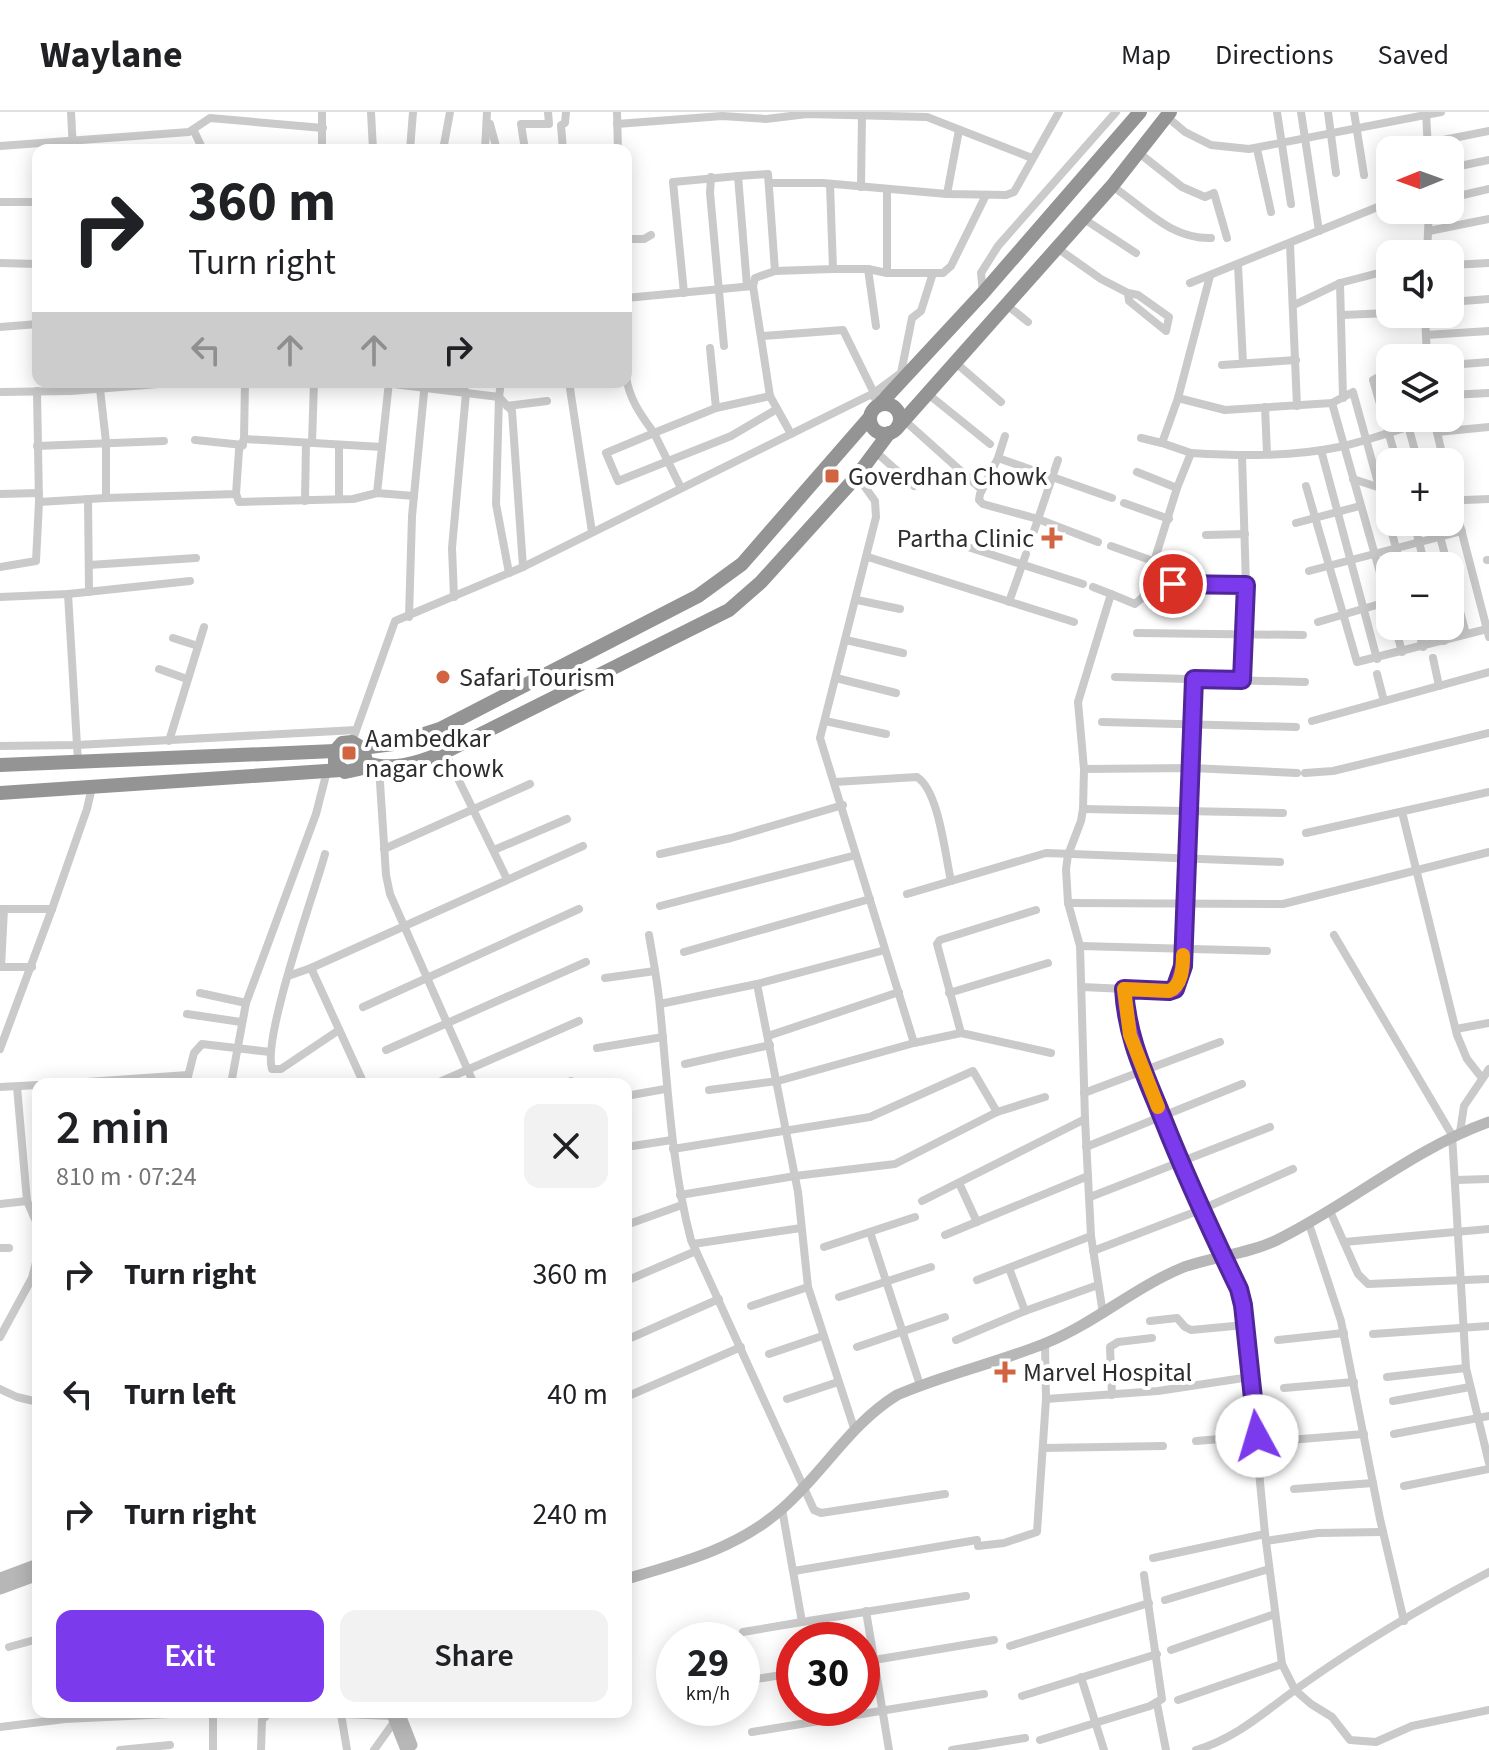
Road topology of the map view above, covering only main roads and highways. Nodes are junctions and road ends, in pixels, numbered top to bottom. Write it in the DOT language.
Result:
graph roads {
  1 [pos="1140,112"];
  2 [pos="1168,114"];
  3 [pos="874,404"];
  4 [pos="897,427"];
  5 [pos="359,746"];
  6 [pos="335,751"];
  7 [pos="0,765"];
  8 [pos="334,771"];
  9 [pos="0,793"];
  1 -- 3 [label="highway"];
  2 -- 4 [label="highway"];
  3 -- 4 [label="highway"];
  3 -- 4 [label="highway"];
  3 -- 5 [label="highway"];
  4 -- 5 [label="highway"];
  5 -- 6 [label="highway"];
  5 -- 8 [label="highway"];
  6 -- 7 [label="highway"];
  6 -- 8 [label="highway"];
  8 -- 9 [label="highway"];
}
